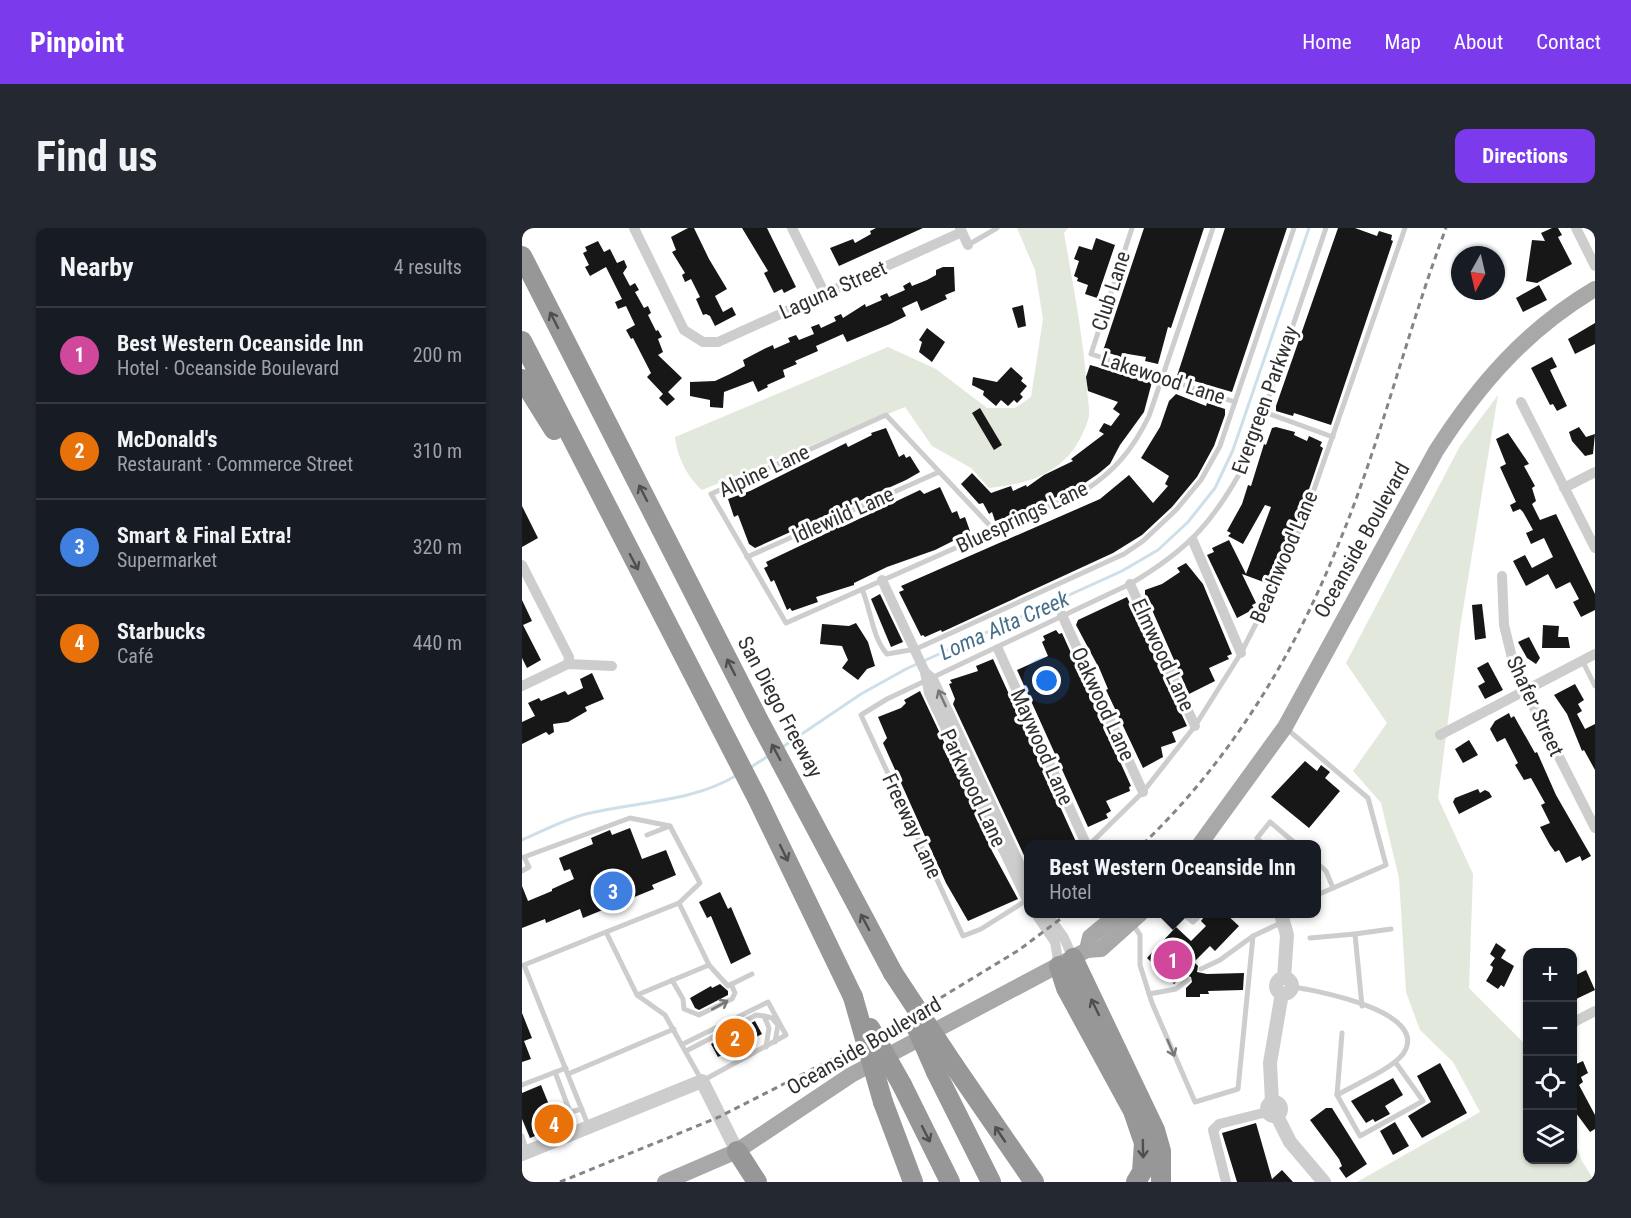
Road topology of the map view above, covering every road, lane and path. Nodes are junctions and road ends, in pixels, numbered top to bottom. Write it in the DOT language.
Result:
graph roads {
  1 [pos="634,228"];
  2 [pos="792,228"];
  3 [pos="997,228"];
  4 [pos="1132,228"];
  5 [pos="1213,228"];
  6 [pos="1294,228"];
  7 [pos="1326,228"];
  8 [pos="1404,228"];
  9 [pos="1576,228"];
  10 [pos="961,230"];
  11 [pos="968,245"];
  12 [pos="522,256"];
  13 [pos="1595,266"];
  14 [pos="1595,289"];
  15 [pos="825,294"];
  16 [pos="522,341"];
  17 [pos="1091,354"];
  18 [pos="1162,378"];
  19 [pos="522,379"];
  20 [pos="1235,402"];
  21 [pos="1521,402"];
  22 [pos="1264,412"];
  23 [pos="1332,437"];
  24 [pos="939,472"];
  25 [pos="1595,472"];
  26 [pos="1564,488"];
  27 [pos="994,530"];
  28 [pos="619,535"];
  29 [pos="1192,541"];
  30 [pos="1595,548"];
  31 [pos="747,557"];
  32 [pos="522,565"];
  33 [pos="1502,576"];
  34 [pos="882,580"];
  35 [pos="1130,584"];
  36 [pos="862,589"];
  37 [pos="1062,615"];
  38 [pos="786,623"];
  39 [pos="998,649"];
  40 [pos="917,653"];
  41 [pos="1241,653"];
  42 [pos="1595,654"];
  43 [pos="1582,660"];
  44 [pos="568,664"];
  45 [pos="612,666"];
  46 [pos="928,677"];
  47 [pos="522,686"];
  48 [pos="1595,686"];
  49 [pos="1524,691"];
  50 [pos="861,715"];
  51 [pos="1195,726"];
  52 [pos="1285,727"];
  53 [pos="1440,735"];
  54 [pos="1143,792"];
  55 [pos="670,826"];
  56 [pos="1595,828"];
  57 [pos="647,835"];
  58 [pos="1086,840"];
  59 [pos="1092,840"];
  60 [pos="1205,840"];
  61 [pos="1259,840"];
  62 [pos="1291,840"];
  63 [pos="1321,867"];
  64 [pos="522,871"];
  65 [pos="1024,874"];
  66 [pos="1333,888"];
  67 [pos="1024,892"];
  68 [pos="1321,893"];
  69 [pos="679,903"];
  70 [pos="1024,903"];
  71 [pos="1039,918"];
  72 [pos="1050,918"];
  73 [pos="1126,918"];
  74 [pos="1131,918"];
  75 [pos="1280,918"];
  76 [pos="1282,918"];
  77 [pos="1391,929"];
  78 [pos="606,932"];
  79 [pos="1355,934"];
  80 [pos="1253,936"];
  81 [pos="1310,938"];
  82 [pos="1073,958"];
  83 [pos="709,965"];
  84 [pos="1201,969"];
  85 [pos="752,974"];
  86 [pos="672,980"];
  87 [pos="1188,980"];
  88 [pos="731,984"];
  89 [pos="1286,986"];
  90 [pos="1149,994"];
  91 [pos="637,995"];
  92 [pos="853,997"];
  93 [pos="1362,1006"];
  94 [pos="1595,1011"];
  95 [pos="764,1016"];
  96 [pos="1577,1020"];
  97 [pos="674,1029"];
  98 [pos="1342,1033"];
  99 [pos="775,1042"];
  100 [pos="683,1044"];
  101 [pos="766,1047"];
  102 [pos="686,1051"];
  103 [pos="1396,1063"];
  104 [pos="945,1068"];
  105 [pos="567,1071"];
  106 [pos="555,1072"];
  107 [pos="702,1081"];
  108 [pos="522,1085"];
  109 [pos="1336,1095"];
  110 [pos="582,1109"];
  111 [pos="1272,1110"];
  112 [pos="589,1126"];
  113 [pos="522,1136"];
  114 [pos="737,1151"];
  115 [pos="525,1153"];
  116 [pos="665,1182"];
  117 [pos="749,1182"];
  118 [pos="757,1182"];
  119 [pos="913,1182"];
  120 [pos="950,1182"];
  121 [pos="991,1182"];
  122 [pos="1034,1182"];
  123 [pos="1136,1182"];
  124 [pos="1161,1182"];
  125 [pos="1226,1182"];
  126 [pos="1324,1182"];
  1 -- 15 [label="street, Laguna Street"];
  2 -- 15 [label="street"];
  3 -- 11 [label="lane"];
  4 -- 17 [label="lane, Club Lane"];
  5 -- 18 [label="lane, Bluesprings Lane"];
  6 -- 20 [label="lane, Evergreen Parkway"];
  7 -- 22 [label="lane, Evergreen Parkway"];
  8 -- 23 [label="lane, Beachwood Lane"];
  9 -- 13 [label="street"];
  10 -- 11 [label="street"];
  10 -- 15 [label="street, Laguna Street"];
  104 -- 12 [label="highway, San Diego Freeway, one-way, bridge"];
  14 -- 52 [label="main road, Oceanside Boulevard"];
  16 -- 28 [label="highway"];
  17 -- 18 [label="lane, Lakewood Lane"];
  18 -- 20 [label="lane, Lakewood Lane"];
  18 -- 27 [label="lane, Bluesprings Lane"];
  19 -- 28 [label="highway"];
  20 -- 40 [label="lane, Evergreen Parkway"];
  21 -- 26 [label="street"];
  22 -- 23 [label="lane"];
  22 -- 29 [label="lane, Evergreen Parkway"];
  23 -- 41 [label="lane, Beachwood Lane"];
  24 -- 27 [label="lane"];
  24 -- 31 [label="lane, Idlewild Lane"];
  24 -- 31 [label="lane, Alpine Lane"];
  25 -- 26 [label="street"];
  26 -- 30 [label="street"];
  27 -- 34 [label="lane, Bluesprings Lane"];
  28 -- 92 [label="highway, one-way"];
  29 -- 35 [label="lane, Evergreen Parkway"];
  29 -- 41 [label="street"];
  31 -- 38 [label="lane, Alpine Lane"];
  32 -- 44 [label="street"];
  33 -- 49 [label="street, Shafer Street"];
  34 -- 36 [label="lane, Bluesprings Lane"];
  34 -- 40 [label="street, Parkwood Lane"];
  35 -- 37 [label="lane, Evergreen Parkway"];
  35 -- 51 [label="street, Elmwood Lane"];
  36 -- 38 [label="lane, Bluesprings Lane"];
  36 -- 40 [label="lane, Evergreen Parkway"];
  37 -- 39 [label="lane, Evergreen Parkway"];
  37 -- 54 [label="street, Oakwood Lane"];
  39 -- 46 [label="lane, Evergreen Parkway"];
  39 -- 58 [label="street, Maywood Lane"];
  40 -- 46 [label="street, Parkwood Lane"];
  41 -- 51 [label="lane, Beachwood Lane"];
  42 -- 43 [label="street"];
  43 -- 48 [label="lane"];
  43 -- 49 [label="street"];
  44 -- 45 [label="street"];
  44 -- 47 [label="street"];
  46 -- 50 [label="lane, Evergreen Parkway"];
  65 -- 46 [label="street, Parkwood Lane, one-way"];
  46 -- 67 [label="street, Parkwood Lane"];
  49 -- 53 [label="street"];
  49 -- 56 [label="street, Shafer Street"];
  50 -- 70 [label="lane, Freeway Lane"];
  51 -- 54 [label="lane, Beachwood Lane"];
  52 -- 60 [label="main road, Oceanside Boulevard"];
  52 -- 66 [label="lane"];
  54 -- 59 [label="lane, Beachwood Lane"];
  55 -- 57 [label="lane"];
  55 -- 64 [label="lane"];
  55 -- 69 [label="lane"];
  61 -- 62 [label="lane"];
  63 -- 66 [label="lane"];
  66 -- 68 [label="lane"];
  69 -- 78 [label="lane"];
  69 -- 83 [label="lane"];
  71 -- 82 [label="street"];
  72 -- 82 [label="street"];
  73 -- 82 [label="main road, Oceanside Boulevard"];
  74 -- 90 [label="lane"];
  75 -- 80 [label="lane"];
  76 -- 89 [label="street"];
  77 -- 79 [label="lane"];
  78 -- 91 [label="lane"];
  78 -- 105 [label="lane"];
  79 -- 81 [label="lane"];
  79 -- 93 [label="lane"];
  80 -- 84 [label="lane"];
  90 -- 80 [label="lane, one-way"];
  82 -- 114 [label="main road, Oceanside Boulevard"];
  82 -- 123 [label="highway, one-way"];
  124 -- 82 [label="highway, one-way"];
  83 -- 86 [label="lane"];
  83 -- 88 [label="lane"];
  85 -- 88 [label="lane"];
  86 -- 88 [label="lane, one-way"];
  86 -- 91 [label="lane"];
  87 -- 90 [label="lane"];
  89 -- 93 [label="lane"];
  89 -- 111 [label="street"];
  91 -- 97 [label="lane"];
  92 -- 119 [label="highway, bridge"];
  92 -- 120 [label="highway, one-way, bridge"];
  93 -- 103 [label="lane"];
  94 -- 96 [label="street"];
  95 -- 99 [label="lane"];
  95 -- 101 [label="lane"];
  95 -- 102 [label="lane"];
  97 -- 100 [label="lane"];
  97 -- 105 [label="lane"];
  98 -- 109 [label="lane"];
  99 -- 100 [label="lane"];
  99 -- 101 [label="lane"];
  100 -- 102 [label="lane"];
  101 -- 107 [label="lane"];
  102 -- 107 [label="lane"];
  103 -- 109 [label="lane"];
  103 -- 109 [label="lane"];
  104 -- 121 [label="highway, San Diego Freeway"];
  122 -- 104 [label="highway, one-way"];
  105 -- 106 [label="lane"];
  105 -- 110 [label="lane"];
  106 -- 108 [label="lane"];
  106 -- 110 [label="lane"];
  107 -- 112 [label="street"];
  107 -- 114 [label="street"];
  110 -- 112 [label="lane"];
  111 -- 125 [label="street"];
  111 -- 126 [label="street"];
  112 -- 115 [label="street"];
  113 -- 115 [label="lane"];
  114 -- 116 [label="main road, Oceanside Boulevard"];
  114 -- 117 [label="highway"];
  114 -- 118 [label="highway"];
}
